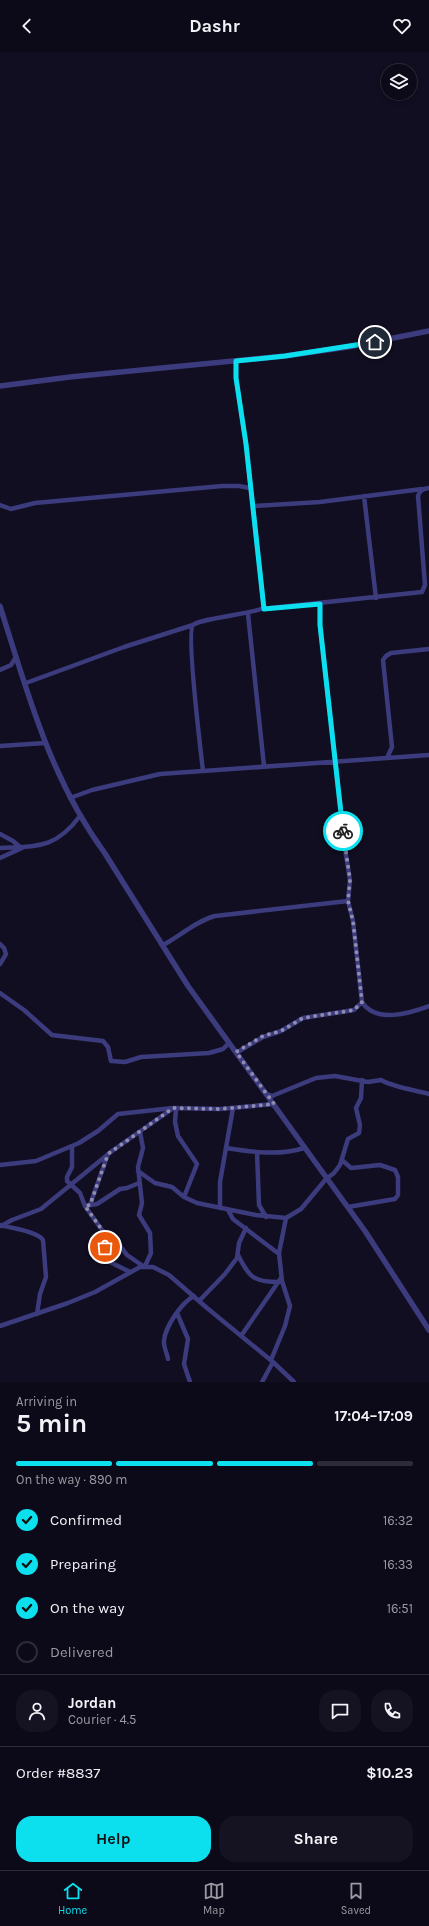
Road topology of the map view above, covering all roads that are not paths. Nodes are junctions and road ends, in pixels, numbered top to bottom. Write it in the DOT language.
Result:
graph roads {
  1 [pos="429,331"];
  2 [pos="236,361"];
  3 [pos="0,386"];
  4 [pos="250,488"];
  5 [pos="429,488"];
  6 [pos="423,489"];
  7 [pos="364,496"];
  8 [pos="0,506"];
  9 [pos="252,506"];
  10 [pos="426,591"];
  11 [pos="376,598"];
  12 [pos="320,604"];
  13 [pos="0,606"];
  14 [pos="264,609"];
  15 [pos="248,614"];
  16 [pos="193,625"];
  17 [pos="429,649"];
  18 [pos="16,657"];
  19 [pos="0,670"];
  20 [pos="26,683"];
  21 [pos="45,743"];
  22 [pos="0,746"];
  23 [pos="429,755"];
  24 [pos="388,758"];
  25 [pos="335,761"];
  26 [pos="264,766"];
  27 [pos="203,771"];
  28 [pos="70,798"];
  29 [pos="80,816"];
  30 [pos="0,834"];
  31 [pos="22,847"];
  32 [pos="0,848"];
  33 [pos="0,858"];
  34 [pos="348,901"];
  35 [pos="0,944"];
  36 [pos="163,945"];
  37 [pos="0,964"];
  38 [pos="0,993"];
  39 [pos="362,1002"];
  40 [pos="429,1006"];
  41 [pos="228,1043"];
  42 [pos="236,1052"];
  43 [pos="362,1080"];
  44 [pos="267,1094"];
  45 [pos="429,1094"];
  46 [pos="274,1104"];
  47 [pos="175,1108"];
  48 [pos="233,1108"];
  49 [pos="140,1132"];
  50 [pos="72,1146"];
  51 [pos="226,1148"];
  52 [pos="304,1148"];
  53 [pos="257,1152"];
  54 [pos="108,1154"];
  55 [pos="342,1160"];
  56 [pos="0,1164"];
  57 [pos="138,1171"];
  58 [pos="326,1179"];
  59 [pos="139,1183"];
  60 [pos="71,1184"];
  61 [pos="184,1197"];
  62 [pos="87,1205"];
  63 [pos="348,1207"];
  64 [pos="220,1208"];
  65 [pos="228,1210"];
  66 [pos="266,1217"];
  67 [pos="286,1218"];
  68 [pos="1,1226"];
  69 [pos="246,1228"];
  70 [pos="102,1230"];
  71 [pos="238,1254"];
  72 [pos="279,1254"];
  73 [pos="144,1266"];
  74 [pos="130,1272"];
  75 [pos="280,1280"];
  76 [pos="194,1296"];
  77 [pos="199,1301"];
  78 [pos="37,1314"];
  79 [pos="177,1314"];
  80 [pos="0,1326"];
  81 [pos="429,1330"];
  82 [pos="241,1336"];
  83 [pos="168,1359"];
  84 [pos="272,1361"];
  85 [pos="190,1382"];
  86 [pos="262,1382"];
  87 [pos="294,1382"];
  1 -- 2 [label="street"];
  2 -- 3 [label="street"];
  2 -- 4 [label="street"];
  4 -- 8 [label="street"];
  4 -- 9 [label="street"];
  5 -- 6 [label="street"];
  6 -- 7 [label="street"];
  6 -- 10 [label="street"];
  7 -- 9 [label="street"];
  7 -- 11 [label="street"];
  9 -- 14 [label="street"];
  10 -- 11 [label="street"];
  11 -- 12 [label="street"];
  12 -- 14 [label="street"];
  12 -- 25 [label="street"];
  13 -- 18 [label="street"];
  14 -- 15 [label="street"];
  15 -- 16 [label="street"];
  15 -- 26 [label="street"];
  16 -- 20 [label="street"];
  16 -- 27 [label="street"];
  17 -- 24 [label="street"];
  18 -- 19 [label="street"];
  18 -- 20 [label="street"];
  20 -- 21 [label="street"];
  21 -- 22 [label="street"];
  21 -- 28 [label="street"];
  23 -- 24 [label="street"];
  24 -- 25 [label="street"];
  25 -- 26 [label="street"];
  25 -- 34 [label="street"];
  26 -- 27 [label="street"];
  27 -- 28 [label="street"];
  28 -- 29 [label="street"];
  29 -- 31 [label="street"];
  29 -- 36 [label="street"];
  30 -- 31 [label="street"];
  31 -- 32 [label="street"];
  31 -- 33 [label="street"];
  34 -- 36 [label="street"];
  34 -- 39 [label="street"];
  35 -- 37 [label="street"];
  36 -- 41 [label="street"];
  38 -- 41 [label="street"];
  39 -- 40 [label="street"];
  39 -- 42 [label="street"];
  41 -- 42 [label="street"];
  42 -- 44 [label="street"];
  43 -- 44 [label="street"];
  43 -- 45 [label="street"];
  43 -- 55 [label="street"];
  44 -- 46 [label="street"];
  46 -- 48 [label="street"];
  46 -- 52 [label="street"];
  47 -- 48 [label="street"];
  47 -- 49 [label="street"];
  47 -- 50 [label="street"];
  47 -- 61 [label="street"];
  48 -- 51 [label="street"];
  49 -- 54 [label="street"];
  49 -- 57 [label="street"];
  50 -- 56 [label="street"];
  50 -- 60 [label="street"];
  51 -- 53 [label="street"];
  51 -- 64 [label="street"];
  52 -- 53 [label="street"];
  52 -- 58 [label="street"];
  53 -- 66 [label="street"];
  54 -- 60 [label="street"];
  54 -- 62 [label="street"];
  55 -- 58 [label="street"];
  55 -- 63 [label="street"];
  57 -- 59 [label="street"];
  57 -- 61 [label="street"];
  58 -- 63 [label="street"];
  58 -- 67 [label="street"];
  59 -- 62 [label="street"];
  59 -- 73 [label="street"];
  60 -- 62 [label="street"];
  60 -- 68 [label="street"];
  61 -- 64 [label="street"];
  62 -- 70 [label="street"];
  63 -- 81 [label="street"];
  64 -- 65 [label="street"];
  65 -- 66 [label="street"];
  65 -- 69 [label="street"];
  66 -- 67 [label="street"];
  67 -- 72 [label="street"];
  68 -- 78 [label="street"];
  69 -- 71 [label="street"];
  69 -- 72 [label="street"];
  70 -- 73 [label="street"];
  70 -- 74 [label="street"];
  71 -- 75 [label="street"];
  71 -- 77 [label="street"];
  72 -- 75 [label="street"];
  73 -- 74 [label="street"];
  73 -- 76 [label="street"];
  74 -- 78 [label="street"];
  75 -- 82 [label="street"];
  75 -- 84 [label="street"];
  76 -- 77 [label="street"];
  76 -- 79 [label="street"];
  77 -- 82 [label="street"];
  78 -- 80 [label="street"];
  79 -- 83 [label="street"];
  79 -- 85 [label="street"];
  82 -- 84 [label="street"];
  84 -- 86 [label="street"];
  84 -- 87 [label="street"];
}
